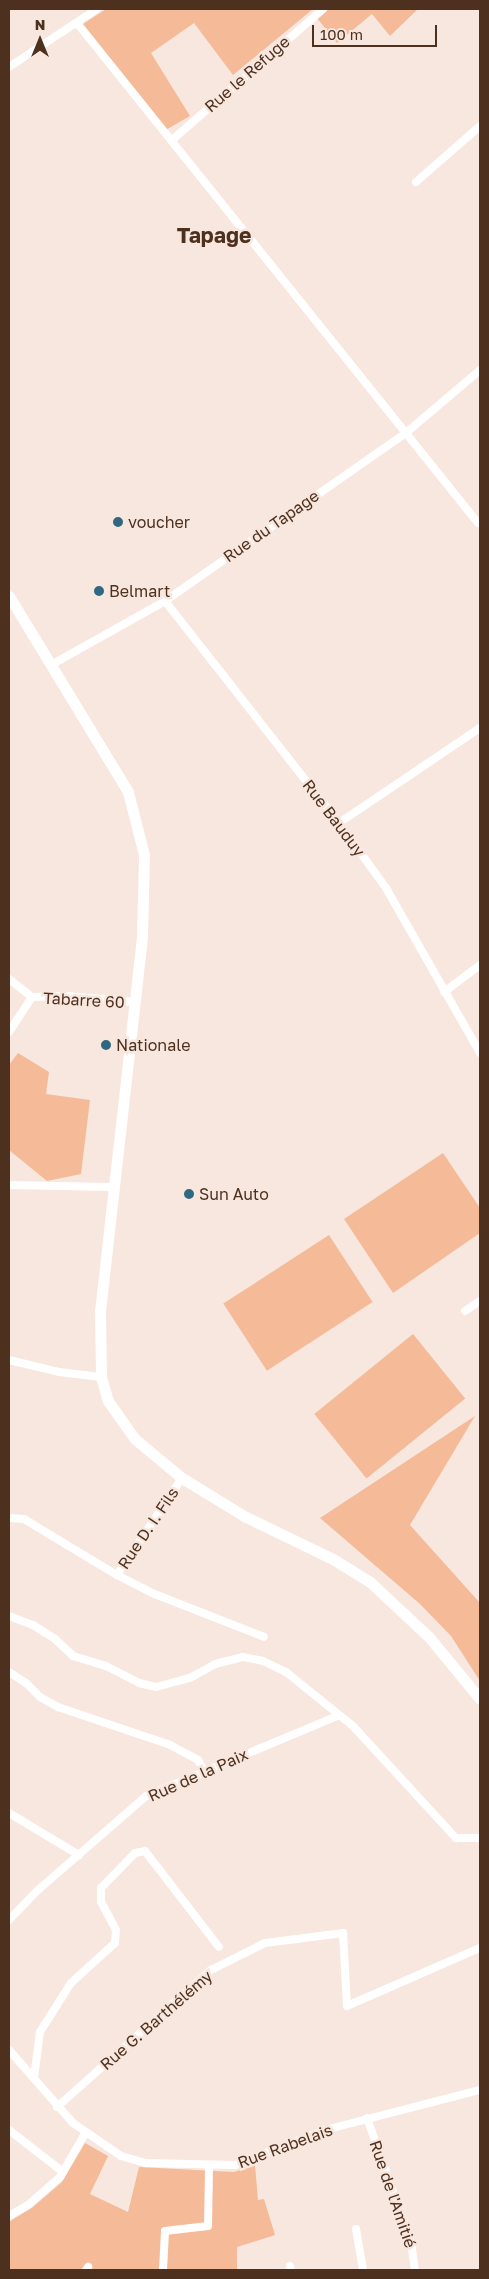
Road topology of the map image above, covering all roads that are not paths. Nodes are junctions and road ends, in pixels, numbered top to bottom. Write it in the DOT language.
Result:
graph roads {
  1 [pos="97,9"];
  2 [pos="323,9"];
  3 [pos="77,23"];
  4 [pos="9,67"];
  5 [pos="480,126"];
  6 [pos="172,140"];
  7 [pos="416,182"];
  8 [pos="480,370"];
  9 [pos="407,432"];
  10 [pos="478,523"];
  11 [pos="9,596"];
  12 [pos="164,600"];
  13 [pos="51,665"];
  14 [pos="480,728"];
  15 [pos="339,823"];
  16 [pos="480,965"];
  17 [pos="9,978"];
  18 [pos="444,992"];
  19 [pos="32,997"];
  20 [pos="135,1002"];
  21 [pos="9,1032"];
  22 [pos="480,1053"];
  23 [pos="9,1185"];
  24 [pos="113,1187"];
  25 [pos="480,1301"];
  26 [pos="465,1311"];
  27 [pos="9,1360"];
  28 [pos="101,1377"];
  29 [pos="182,1478"];
  30 [pos="9,1518"];
  31 [pos="117,1574"];
  32 [pos="9,1616"];
  33 [pos="264,1637"];
  34 [pos="9,1672"];
  35 [pos="480,1699"];
  36 [pos="337,1716"];
  37 [pos="205,1772"];
  38 [pos="9,1813"];
  39 [pos="480,1838"];
  40 [pos="79,1855"];
  41 [pos="9,1920"];
  42 [pos="219,1948"];
  43 [pos="480,1948"];
  44 [pos="9,2050"];
  45 [pos="34,2078"];
  46 [pos="480,2090"];
  47 [pos="57,2108"];
  48 [pos="367,2118"];
  49 [pos="9,2130"];
  50 [pos="86,2132"];
  51 [pos="208,2166"];
  52 [pos="63,2172"];
  53 [pos="9,2216"];
  54 [pos="356,2229"];
  55 [pos="163,2270"];
  56 [pos="363,2270"];
  57 [pos="416,2270"];
  1 -- 3 [label="street"];
  2 -- 6 [label="street, Rue le Refuge"];
  3 -- 4 [label="street"];
  3 -- 6 [label="street"];
  5 -- 7 [label="street"];
  6 -- 9 [label="street"];
  8 -- 9 [label="street, Rue du Tapage"];
  9 -- 10 [label="street"];
  9 -- 12 [label="street, Rue du Tapage"];
  11 -- 13 [label="main road"];
  12 -- 13 [label="street, Rue du Tapage"];
  12 -- 15 [label="street, Rue Bauduy"];
  13 -- 20 [label="main road"];
  14 -- 15 [label="street"];
  15 -- 18 [label="street, Rue Bauduy"];
  16 -- 18 [label="street"];
  17 -- 19 [label="street, Tabarre 60"];
  18 -- 22 [label="street, Rue Bauduy"];
  19 -- 20 [label="street, Tabarre 60"];
  19 -- 21 [label="street"];
  20 -- 24 [label="main road"];
  23 -- 24 [label="street"];
  24 -- 28 [label="main road"];
  25 -- 26 [label="street"];
  27 -- 28 [label="street"];
  28 -- 29 [label="main road"];
  29 -- 31 [label="street, Rue D. I. Fils"];
  29 -- 35 [label="main road"];
  30 -- 31 [label="street, Rue D. I. Fils"];
  31 -- 33 [label="street"];
  32 -- 36 [label="street"];
  34 -- 37 [label="street"];
  36 -- 37 [label="street, Rue de la Paix"];
  36 -- 39 [label="street"];
  37 -- 40 [label="street, Rue de la Paix"];
  38 -- 40 [label="street"];
  40 -- 41 [label="street, Rue de la Paix"];
  42 -- 45 [label="street"];
  43 -- 47 [label="street, Rue G. Barthélémy"];
  44 -- 45 [label="street, Rue Rabelais"];
  45 -- 47 [label="street, Rue Rabelais"];
  46 -- 48 [label="street, Rue Rabelais"];
  47 -- 50 [label="street, Rue Rabelais"];
  48 -- 51 [label="street, Rue Rabelais"];
  48 -- 57 [label="street, Rue de l'Amitié"];
  49 -- 52 [label="street"];
  50 -- 51 [label="street, Rue Rabelais"];
  50 -- 52 [label="street"];
  51 -- 55 [label="street"];
  52 -- 53 [label="street"];
  54 -- 56 [label="street"];
}
